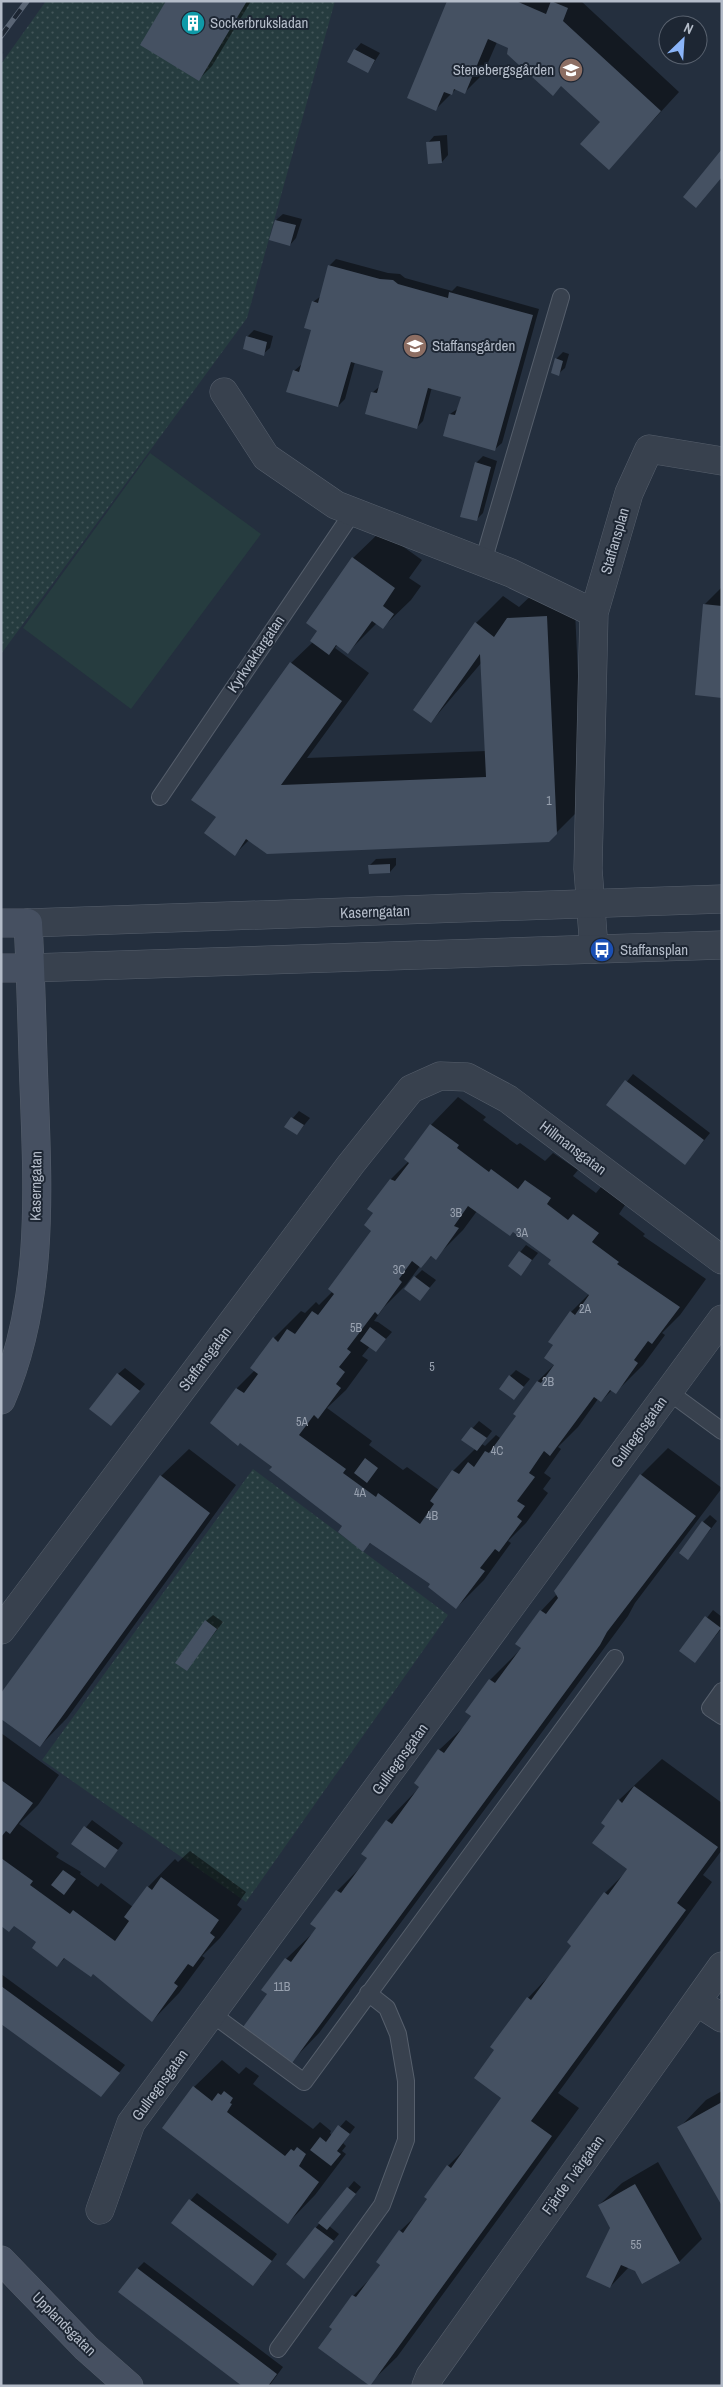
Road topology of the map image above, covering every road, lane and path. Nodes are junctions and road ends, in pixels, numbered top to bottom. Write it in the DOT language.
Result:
graph roads {
  1 [pos="561,297"];
  2 [pos="224,392"];
  3 [pos="722,461"];
  4 [pos="353,512"];
  5 [pos="483,562"];
  6 [pos="594,613"];
  7 [pos="160,797"];
  8 [pos="722,899"];
  9 [pos="591,905"];
  10 [pos="1,923"];
  11 [pos="28,923"];
  12 [pos="722,945"];
  13 [pos="594,950"];
  14 [pos="1,968"];
  15 [pos="30,968"];
  16 [pos="411,1089"];
  17 [pos="722,1260"];
  18 [pos="722,1319"];
  19 [pos="669,1392"];
  20 [pos="1,1400"];
  21 [pos="722,1431"];
  22 [pos="1,1630"];
  23 [pos="614,1658"];
  24 [pos="722,1691"];
  25 [pos="722,1716"];
  26 [pos="722,1966"];
  27 [pos="368,1992"];
  28 [pos="697,2002"];
  29 [pos="212,2014"];
  30 [pos="722,2018"];
  31 [pos="100,2210"];
  32 [pos="1,2260"];
  33 [pos="278,2350"];
  34 [pos="129,2386"];
  35 [pos="426,2386"];
  1 -- 5 [label="lane"];
  2 -- 4 [label="street"];
  3 -- 6 [label="street, Staffansplan"];
  4 -- 5 [label="street"];
  4 -- 7 [label="lane, Kyrkvaktargatan"];
  5 -- 6 [label="street"];
  6 -- 9 [label="street, Staffansplan"];
  8 -- 9 [label="street, Kaserngatan"];
  9 -- 11 [label="street, Kaserngatan"];
  9 -- 13 [label="street, Staffansplan"];
  10 -- 11 [label="main road, Kaserngatan"];
  11 -- 15 [label="main road, Kaserngatan"];
  12 -- 13 [label="street"];
  13 -- 15 [label="street"];
  14 -- 15 [label="main road"];
  15 -- 20 [label="main road, Kaserngatan"];
  16 -- 17 [label="street, Hillmansgatan"];
  16 -- 22 [label="street, Staffansgatan"];
  18 -- 19 [label="street, Gullregnsgatan"];
  19 -- 21 [label="lane"];
  19 -- 29 [label="street, Gullregnsgatan"];
  23 -- 27 [label="lane"];
  24 -- 25 [label="lane"];
  26 -- 28 [label="street, Fjärde Tvärgatan"];
  27 -- 29 [label="lane"];
  27 -- 33 [label="lane"];
  28 -- 30 [label="street"];
  28 -- 35 [label="street, Fjärde Tvärgatan"];
  29 -- 31 [label="street, Gullregnsgatan"];
  32 -- 34 [label="main road, Upplandsgatan"];
}
